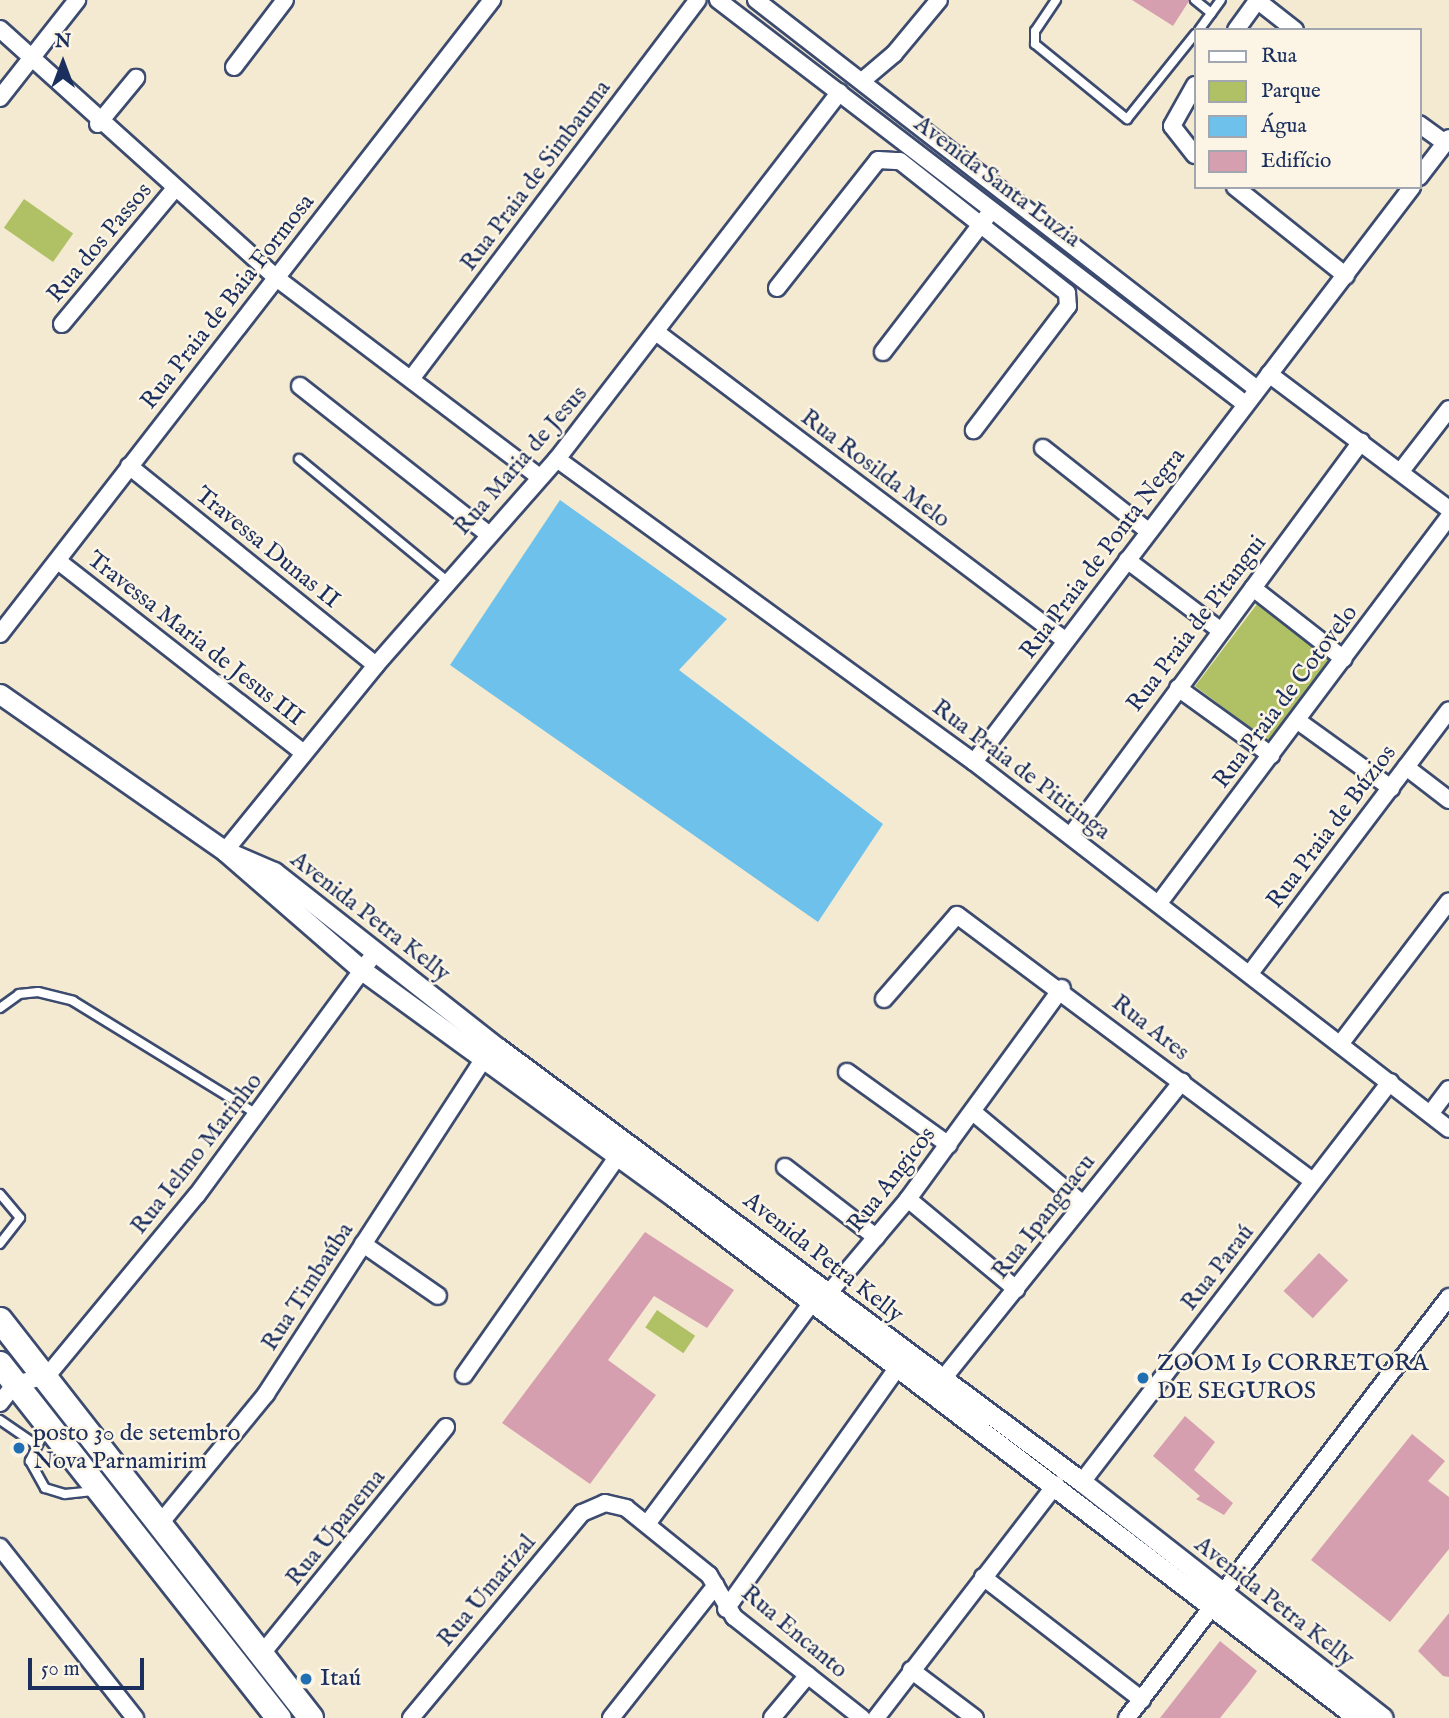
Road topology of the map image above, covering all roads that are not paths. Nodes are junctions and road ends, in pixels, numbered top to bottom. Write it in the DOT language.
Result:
graph roads {
  1 [pos="77,0"];
  2 [pos="285,0"];
  3 [pos="492,0"];
  4 [pos="698,0"];
  5 [pos="718,0"];
  6 [pos="756,0"];
  7 [pos="939,0"];
  8 [pos="1056,0"];
  9 [pos="1195,0"];
  10 [pos="1220,0"];
  11 [pos="1258,1"];
  12 [pos="1211,13"];
  13 [pos="1200,28"];
  14 [pos="1238,28"];
  15 [pos="1292,28"];
  16 [pos="0,29"];
  17 [pos="1194,35"];
  18 [pos="30,60"];
  19 [pos="234,67"];
  20 [pos="136,78"];
  21 [pos="862,81"];
  22 [pos="1192,90"];
  23 [pos="840,92"];
  24 [pos="0,98"];
  25 [pos="98,124"];
  26 [pos="1421,125"];
  27 [pos="1447,141"];
  28 [pos="1194,154"];
  29 [pos="1421,174"];
  30 [pos="1237,189"];
  31 [pos="1411,189"];
  32 [pos="173,191"];
  33 [pos="994,208"];
  34 [pos="981,224"];
  35 [pos="1346,276"];
  36 [pos="275,277"];
  37 [pos="777,288"];
  38 [pos="62,324"];
  39 [pos="656,332"];
  40 [pos="883,352"];
  41 [pos="1269,374"];
  42 [pos="411,379"];
  43 [pos="300,386"];
  44 [pos="1257,389"];
  45 [pos="1244,404"];
  46 [pos="1449,409"];
  47 [pos="974,430"];
  48 [pos="1361,441"];
  49 [pos="1043,448"];
  50 [pos="557,458"];
  51 [pos="299,459"];
  52 [pos="129,466"];
  53 [pos="1401,471"];
  54 [pos="537,475"];
  55 [pos="1449,509"];
  56 [pos="1449,517"];
  57 [pos="1148,531"];
  58 [pos="488,533"];
  59 [pos="1127,560"];
  60 [pos="58,561"];
  61 [pos="447,581"];
  62 [pos="1253,587"];
  63 [pos="1220,630"];
  64 [pos="0,634"];
  65 [pos="1066,641"];
  66 [pos="1344,659"];
  67 [pos="376,665"];
  68 [pos="1178,688"];
  69 [pos="0,694"];
  70 [pos="1449,710"];
  71 [pos="1298,721"];
  72 [pos="304,753"];
  73 [pos="1271,755"];
  74 [pos="974,762"];
  75 [pos="1406,767"];
  76 [pos="1391,788"];
  77 [pos="1449,800"];
  78 [pos="1070,835"];
  79 [pos="225,851"];
  80 [pos="1449,901"];
  81 [pos="1159,903"];
  82 [pos="375,954"];
  83 [pos="363,971"];
  84 [pos="1251,972"];
  85 [pos="1062,988"];
  86 [pos="884,999"];
  87 [pos="0,1008"];
  88 [pos="1341,1043"];
  89 [pos="482,1062"];
  90 [pos="846,1072"];
  91 [pos="1182,1082"];
  92 [pos="1390,1083"];
  93 [pos="1449,1089"];
  94 [pos="973,1112"];
  95 [pos="257,1114"];
  96 [pos="1430,1114"];
  97 [pos="1449,1129"];
  98 [pos="948,1145"];
  99 [pos="617,1157"];
  100 [pos="785,1167"];
  101 [pos="1313,1181"];
  102 [pos="0,1195"];
  103 [pos="908,1199"];
  104 [pos="1082,1202"];
  105 [pos="876,1237"];
  106 [pos="0,1244"];
  107 [pos="363,1244"];
  108 [pos="1016,1289"];
  109 [pos="438,1296"];
  110 [pos="1449,1297"];
  111 [pos="819,1299"];
  112 [pos="0,1320"];
  113 [pos="897,1368"];
  114 [pos="42,1371"];
  115 [pos="464,1375"];
  116 [pos="4,1380"];
  117 [pos="942,1380"];
  118 [pos="0,1420"];
  119 [pos="446,1427"];
  120 [pos="42,1435"];
  121 [pos="1082,1482"];
  122 [pos="1056,1483"];
  123 [pos="99,1490"];
  124 [pos="605,1503"];
  125 [pos="647,1524"];
  126 [pos="158,1527"];
  127 [pos="0,1547"];
  128 [pos="983,1577"];
  129 [pos="716,1585"];
  130 [pos="1217,1600"];
  131 [pos="726,1609"];
  132 [pos="260,1656"];
  133 [pos="911,1670"];
  134 [pos="808,1675"];
  135 [pos="1142,1700"];
  136 [pos="1129,1717"];
  137 [pos="135,1718"];
  138 [pos="279,1718"];
  139 [pos="311,1718"];
  140 [pos="411,1718"];
  141 [pos="611,1718"];
  142 [pos="772,1718"];
  143 [pos="862,1718"];
  144 [pos="876,1718"];
  145 [pos="975,1718"];
  146 [pos="1358,1718"];
  147 [pos="1383,1718"];
  1 -- 18 [label="street"];
  2 -- 19 [label="street"];
  3 -- 36 [label="street, Rua Praia de Baia Formosa"];
  4 -- 42 [label="street, Rua Praia de Simbauma"];
  5 -- 23 [label="street, Avenida Santa Luzia"];
  6 -- 21 [label="street, Avenida Santa Luzia"];
  7 -- 21 [label="street"];
  8 -- 17 [label="lane"];
  9 -- 12 [label="lane"];
  10 -- 12 [label="lane"];
  11 -- 14 [label="street"];
  11 -- 15 [label="street"];
  12 -- 13 [label="lane"];
  16 -- 18 [label="street"];
  18 -- 24 [label="street"];
  18 -- 25 [label="street"];
  20 -- 25 [label="street"];
  21 -- 44 [label="street, Avenida Santa Luzia"];
  22 -- 28 [label="street"];
  23 -- 33 [label="street, Avenida Santa Luzia"];
  23 -- 39 [label="street, Rua Maria de Jesus"];
  25 -- 32 [label="street"];
  26 -- 27 [label="street"];
  27 -- 29 [label="street"];
  30 -- 35 [label="street"];
  31 -- 35 [label="street, Rua Praia de Ponta Negra"];
  32 -- 36 [label="street"];
  32 -- 38 [label="street, Rua dos Passos"];
  33 -- 34 [label="street"];
  33 -- 45 [label="street, Avenida Santa Luzia"];
  34 -- 37 [label="street"];
  34 -- 40 [label="street"];
  34 -- 47 [label="street"];
  35 -- 41 [label="street, Rua Praia de Ponta Negra"];
  36 -- 42 [label="street"];
  36 -- 52 [label="street, Rua Praia de Baia Formosa"];
  39 -- 50 [label="street, Rua Maria de Jesus"];
  39 -- 65 [label="street, Rua Rosilda Melo"];
  41 -- 44 [label="street, Rua Praia de Ponta Negra"];
  41 -- 48 [label="street"];
  42 -- 54 [label="street"];
  43 -- 58 [label="street"];
  44 -- 45 [label="street, Rua Praia de Ponta Negra"];
  45 -- 57 [label="street, Rua Praia de Ponta Negra"];
  46 -- 53 [label="street"];
  48 -- 53 [label="street"];
  48 -- 62 [label="street, Rua Praia de Pitangui"];
  49 -- 57 [label="street"];
  50 -- 54 [label="street, Rua Maria de Jesus"];
  50 -- 74 [label="street, Rua Praia de Pititinga"];
  51 -- 61 [label="lane"];
  52 -- 60 [label="street, Rua Praia de Baia Formosa"];
  52 -- 67 [label="street, Travessa Dunas II"];
  53 -- 55 [label="street"];
  54 -- 58 [label="street, Rua Maria de Jesus"];
  56 -- 66 [label="street, Rua Praia de Cotovelo"];
  57 -- 59 [label="street, Rua Praia de Ponta Negra"];
  58 -- 61 [label="street, Rua Maria de Jesus"];
  59 -- 63 [label="street"];
  59 -- 65 [label="street, Rua Praia de Ponta Negra"];
  60 -- 64 [label="street, Rua Praia de Baia Formosa"];
  60 -- 72 [label="street, Travessa Maria de Jesus III"];
  61 -- 67 [label="street, Rua Maria de Jesus"];
  62 -- 63 [label="street, Rua Praia de Pitangui"];
  62 -- 66 [label="street"];
  63 -- 68 [label="street, Rua Praia de Pitangui"];
  65 -- 74 [label="street, Rua Praia de Ponta Negra"];
  66 -- 71 [label="street, Rua Praia de Cotovelo"];
  67 -- 72 [label="street, Rua Maria de Jesus"];
  68 -- 73 [label="street"];
  68 -- 78 [label="street, Rua Praia de Pitangui"];
  69 -- 79 [label="street, Avenida Petra Kelly"];
  70 -- 75 [label="street, Rua Praia de Búzios"];
  71 -- 73 [label="street, Rua Praia de Cotovelo"];
  71 -- 76 [label="street"];
  72 -- 79 [label="street, Rua Maria de Jesus"];
  73 -- 81 [label="street, Rua Praia de Cotovelo"];
  74 -- 78 [label="street, Rua Praia de Pititinga"];
  75 -- 76 [label="street, Rua Praia de Búzios"];
  75 -- 77 [label="street"];
  76 -- 84 [label="street, Rua Praia de Búzios"];
  78 -- 81 [label="street, Rua Praia de Pititinga"];
  79 -- 82 [label="street, Avenida Petra Kelly"];
  79 -- 83 [label="street, Avenida Petra Kelly"];
  80 -- 88 [label="street"];
  81 -- 84 [label="street, Rua Praia de Pititinga"];
  82 -- 83 [label="street, Rua Ielmo Marinho"];
  82 -- 111 [label="street, Avenida Petra Kelly"];
  83 -- 89 [label="street, Avenida Petra Kelly"];
  83 -- 95 [label="street, Rua Ielmo Marinho"];
  84 -- 88 [label="street, Rua Praia de Pititinga"];
  85 -- 86 [label="street, Rua Ares"];
  85 -- 91 [label="street, Rua Ares"];
  85 -- 94 [label="street, Rua Angicos"];
  87 -- 95 [label="lane"];
  88 -- 92 [label="street, Rua Praia de Pititinga"];
  89 -- 99 [label="street, Avenida Petra Kelly"];
  89 -- 107 [label="street, Rua Timbaúba"];
  90 -- 98 [label="street"];
  91 -- 101 [label="street, Rua Ares"];
  91 -- 104 [label="street, Rua Ipanguacu"];
  92 -- 96 [label="street, Rua Praia de Pititinga"];
  92 -- 101 [label="street, Rua Paraú"];
  93 -- 96 [label="street"];
  94 -- 98 [label="street, Rua Angicos"];
  94 -- 104 [label="street"];
  95 -- 114 [label="street, Rua Ielmo Marinho"];
  96 -- 97 [label="street, Rua Praia de Pititinga"];
  98 -- 103 [label="street, Rua Angicos"];
  99 -- 111 [label="street, Avenida Petra Kelly"];
  99 -- 115 [label="street"];
  100 -- 105 [label="street"];
  101 -- 121 [label="street, Rua Paraú"];
  102 -- 106 [label="lane"];
  103 -- 105 [label="street, Rua Angicos"];
  103 -- 108 [label="street"];
  104 -- 108 [label="street, Rua Ipanguacu"];
  105 -- 111 [label="street, Rua Angicos"];
  107 -- 109 [label="street"];
  107 -- 126 [label="street, Rua Timbaúba"];
  108 -- 117 [label="street, Rua Ipanguacu"];
  110 -- 130 [label="street"];
  111 -- 113 [label="street, Avenida Petra Kelly"];
  111 -- 117 [label="street, Avenida Petra Kelly"];
  111 -- 125 [label="street, Rua Angicos"];
  112 -- 114 [label="main road"];
  113 -- 122 [label="street, Avenida Petra Kelly"];
  113 -- 131 [label="street"];
  114 -- 116 [label="street"];
  114 -- 126 [label="main road"];
  116 -- 120 [label="main road"];
  117 -- 121 [label="street, Avenida Petra Kelly"];
  118 -- 120 [label="lane"];
  119 -- 132 [label="street, Rua Upanema"];
  120 -- 123 [label="main road"];
  120 -- 123 [label="lane"];
  121 -- 130 [label="street, Avenida Petra Kelly"];
  122 -- 128 [label="street"];
  122 -- 130 [label="street, Avenida Petra Kelly"];
  123 -- 138 [label="main road"];
  124 -- 125 [label="street, Rua Encanto"];
  124 -- 140 [label="street, Rua Umarizal"];
  125 -- 129 [label="street, Rua Encanto"];
  126 -- 132 [label="main road"];
  127 -- 137 [label="street"];
  128 -- 133 [label="street"];
  128 -- 135 [label="street"];
  129 -- 131 [label="street, Rua Encanto"];
  129 -- 141 [label="street"];
  130 -- 135 [label="street"];
  130 -- 146 [label="street, Avenida Petra Kelly"];
  130 -- 147 [label="street, Avenida Petra Kelly"];
  131 -- 134 [label="street, Rua Encanto"];
  132 -- 139 [label="main road"];
  133 -- 144 [label="street"];
  133 -- 145 [label="street"];
  134 -- 142 [label="street"];
  134 -- 143 [label="street, Rua Encanto"];
  135 -- 136 [label="street"];
}
